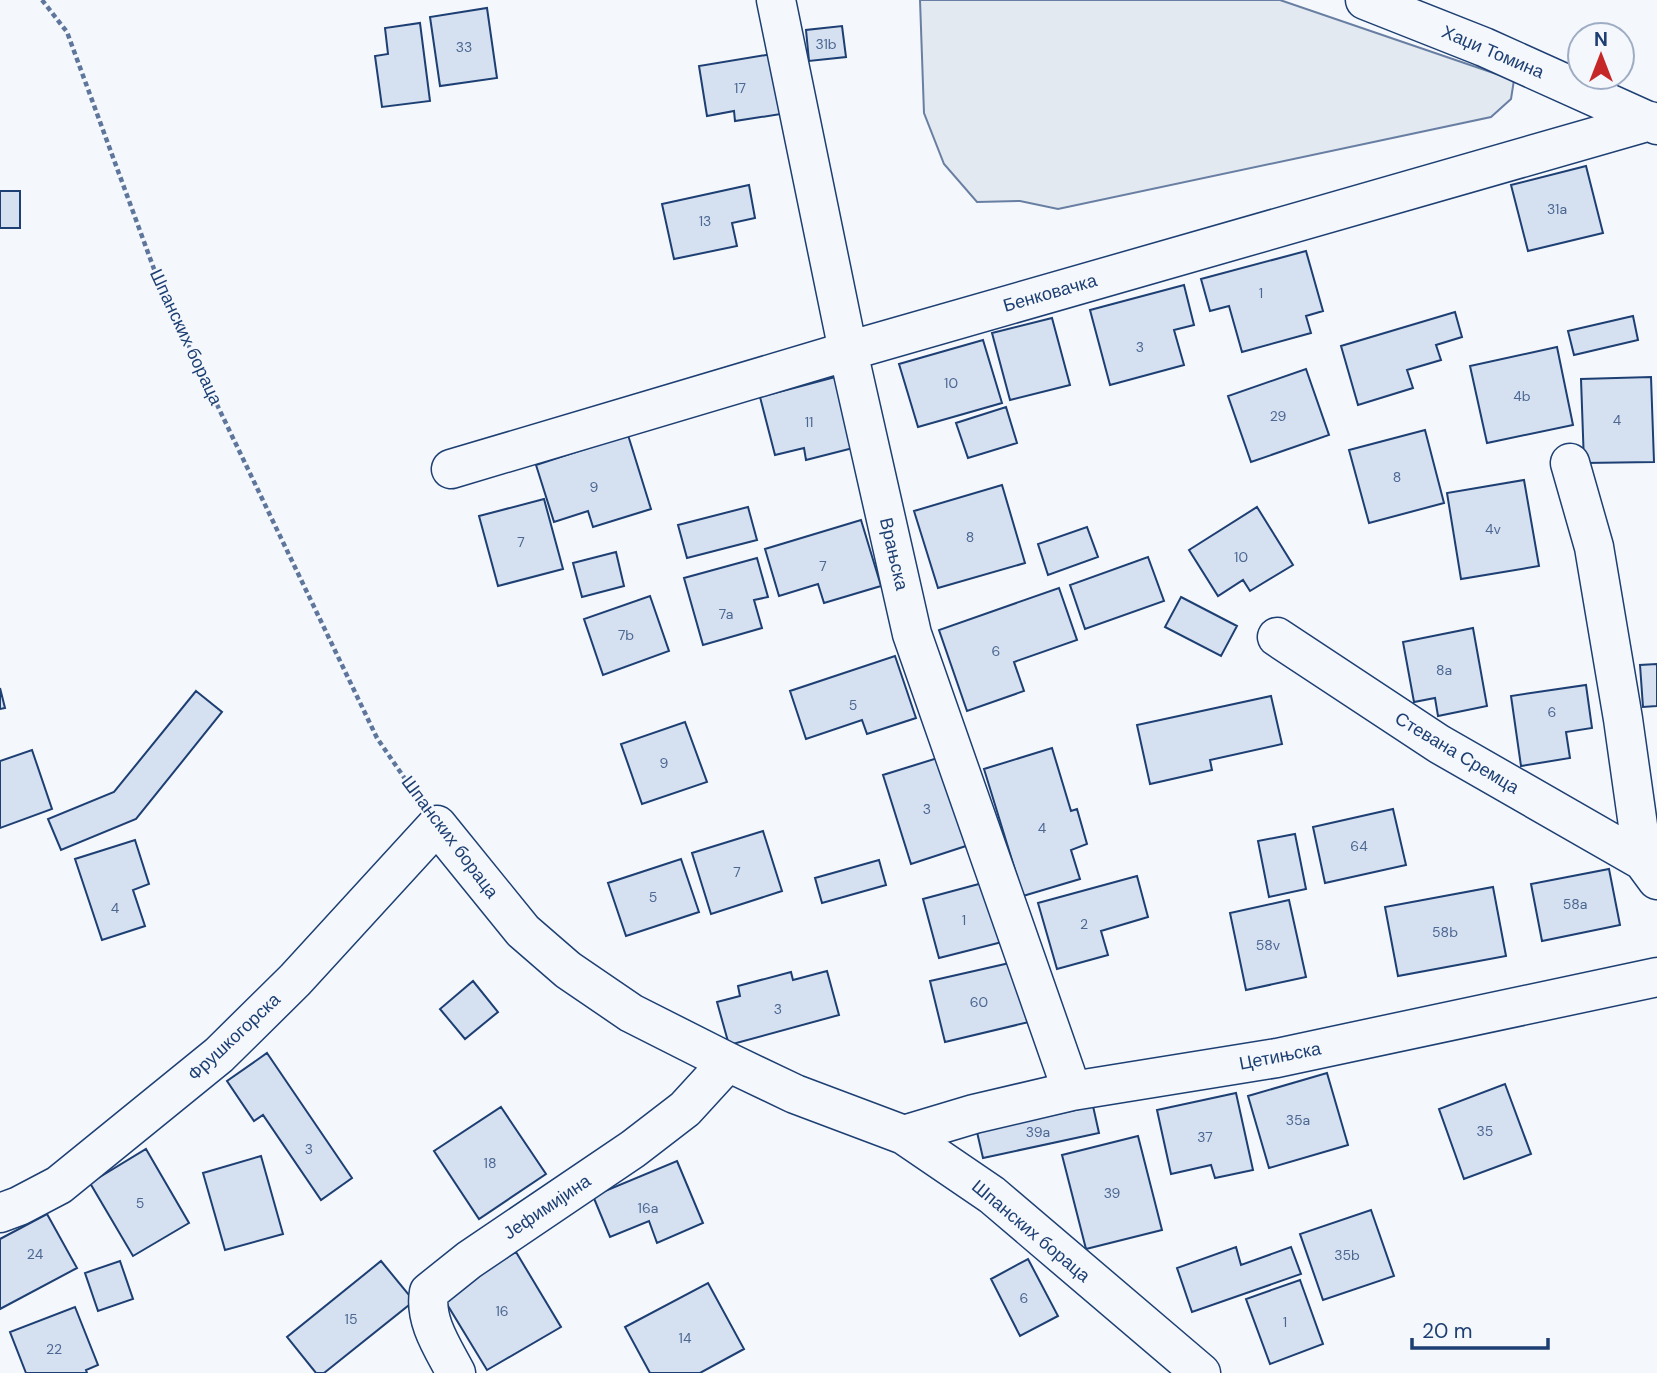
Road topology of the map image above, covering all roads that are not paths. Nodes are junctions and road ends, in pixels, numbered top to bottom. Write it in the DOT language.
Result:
graph roads {
  1 [pos="776,0"];
  2 [pos="1365,0"];
  3 [pos="1653,123"];
  4 [pos="848,351"];
  5 [pos="1570,463"];
  6 [pos="452,469"];
  7 [pos="1277,637"];
  8 [pos="438,825"];
  9 [pos="1650,871"];
  10 [pos="1657,977"];
  11 [pos="728,1062"];
  12 [pos="1072,1091"];
  13 [pos="904,1135"];
  14 [pos="0,1213"];
  15 [pos="456,1373"];
  16 [pos="1200,1373"];
  1 -- 4 [label="street, Врањска"];
  2 -- 3 [label="street, Хаџи Томина"];
  3 -- 4 [label="street, Бенковачка"];
  4 -- 6 [label="street, Бенковачка"];
  4 -- 12 [label="street, Врањска"];
  5 -- 9 [label="street, Стевана Сремца"];
  7 -- 9 [label="street, Стевана Сремца"];
  8 -- 11 [label="street, Шпанских бораца"];
  8 -- 14 [label="street, Фрушкогорска"];
  10 -- 12 [label="street, Цетињска"];
  11 -- 13 [label="street, Шпанских бораца"];
  11 -- 15 [label="street, Јефимијина"];
  12 -- 13 [label="street, Цетињска"];
  13 -- 16 [label="street, Шпанских бораца"];
}
